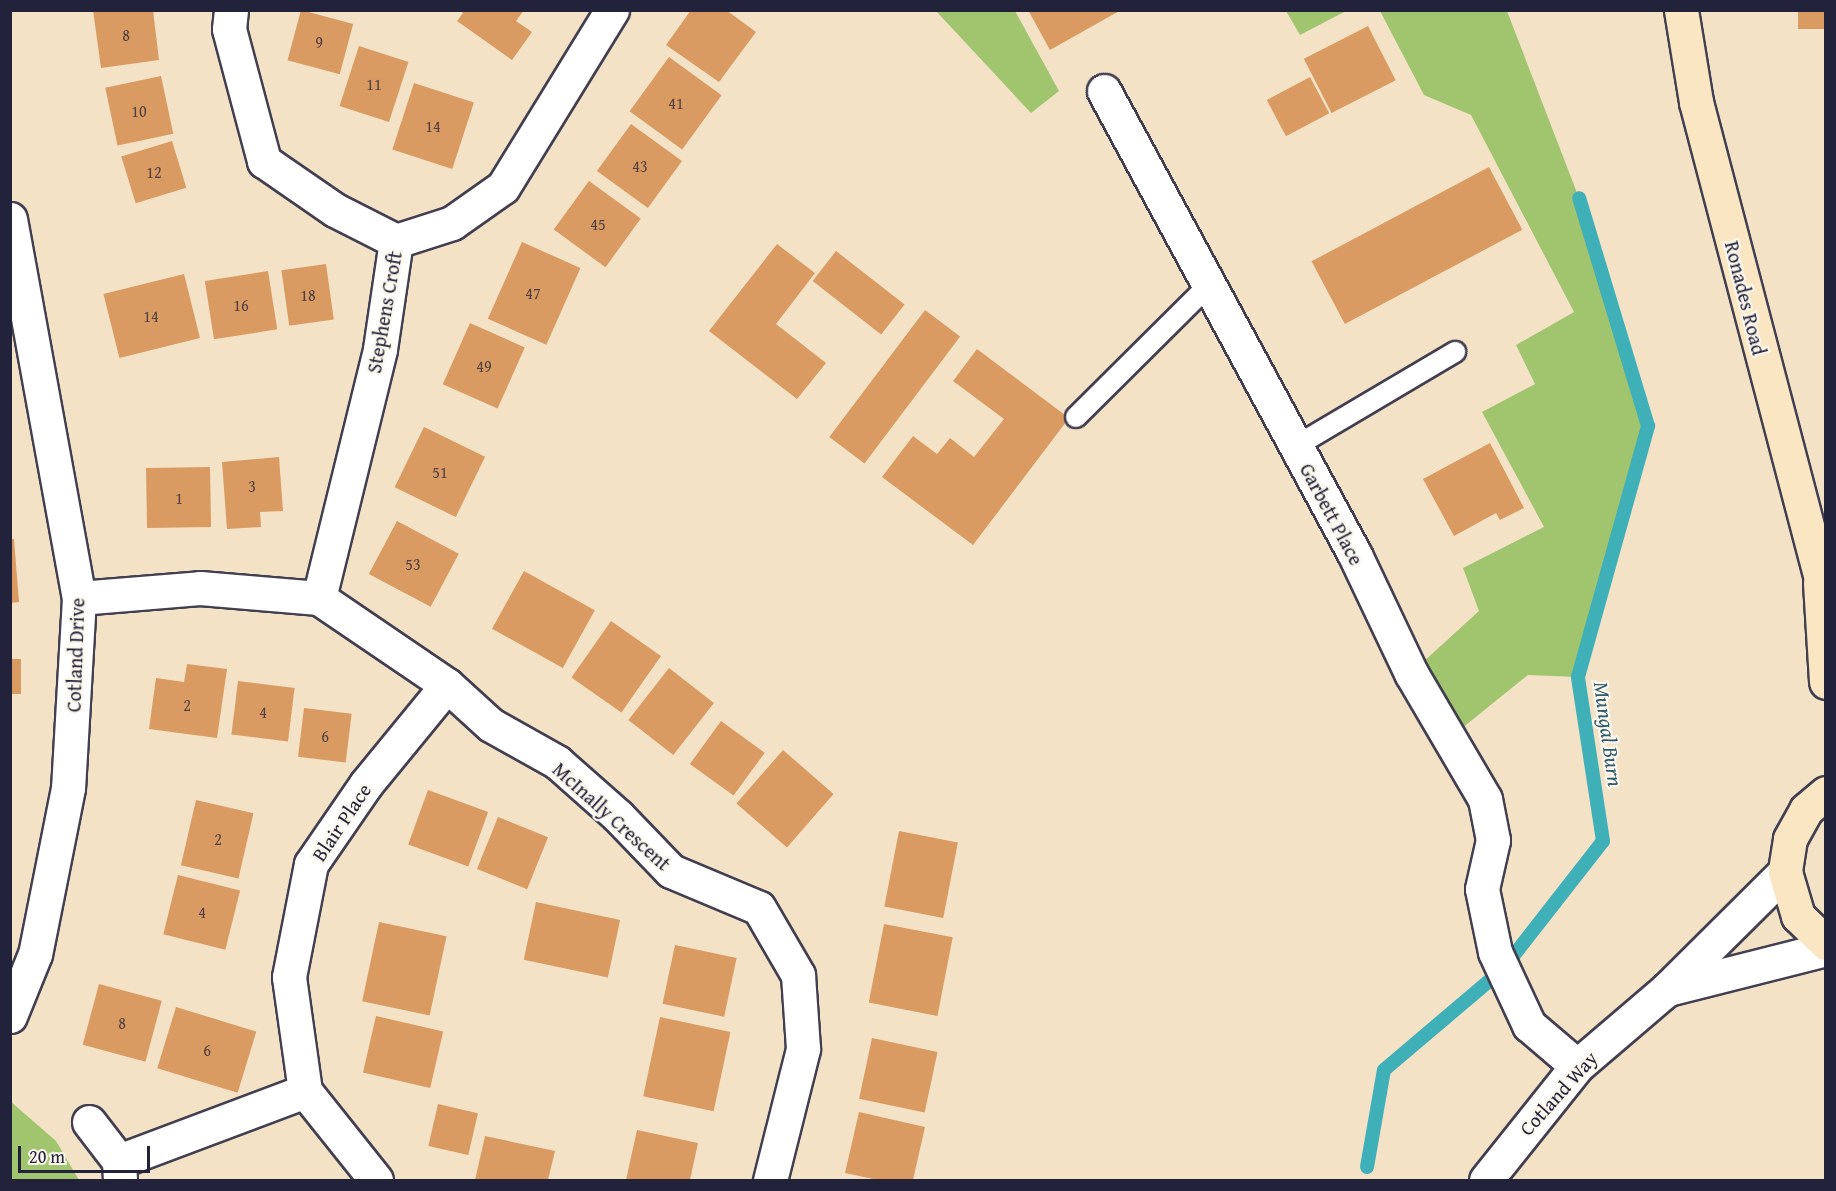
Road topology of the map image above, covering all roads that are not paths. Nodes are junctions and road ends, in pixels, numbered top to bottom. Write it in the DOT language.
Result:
graph roads {
  1 [pos="231,10"];
  2 [pos="612,10"];
  3 [pos="1681,10"];
  4 [pos="1104,91"];
  5 [pos="10,219"];
  6 [pos="396,241"];
  7 [pos="1209,285"];
  8 [pos="16,286"];
  9 [pos="1455,352"];
  10 [pos="1076,417"];
  11 [pos="1296,446"];
  12 [pos="1823,591"];
  13 [pos="79,598"];
  14 [pos="319,598"];
  15 [pos="1826,682"];
  16 [pos="447,685"];
  17 [pos="1826,793"];
  18 [pos="1785,872"];
  19 [pos="1826,943"];
  20 [pos="1826,949"];
  21 [pos="1666,990"];
  22 [pos="10,1016"];
  23 [pos="1577,1066"];
  24 [pos="305,1090"];
  25 [pos="89,1122"];
  26 [pos="120,1171"];
  27 [pos="376,1180"];
  28 [pos="770,1180"];
  29 [pos="1486,1180"];
  1 -- 6 [label="street"];
  2 -- 6 [label="street, Stephens Croft"];
  3 -- 12 [label="main road, Ronades Road"];
  4 -- 7 [label="street, Garbett Place"];
  5 -- 8 [label="street, Cotland Drive"];
  6 -- 14 [label="street, Stephens Croft"];
  7 -- 10 [label="lane"];
  7 -- 11 [label="street, Garbett Place"];
  8 -- 13 [label="street, Cotland Drive"];
  9 -- 11 [label="lane"];
  11 -- 23 [label="street, Garbett Place"];
  12 -- 15 [label="main road, Ronades Road"];
  13 -- 14 [label="street, McInally Crescent"];
  13 -- 22 [label="street, Cotland Drive"];
  14 -- 16 [label="street, McInally Crescent"];
  16 -- 24 [label="street, Blair Place"];
  16 -- 28 [label="street, McInally Crescent"];
  17 -- 18 [label="main road"];
  18 -- 19 [label="main road"];
  18 -- 21 [label="street, Cotland Way"];
  20 -- 21 [label="street, Cotland Way"];
  21 -- 23 [label="street, Cotland Way"];
  23 -- 29 [label="street, Cotland Way"];
  24 -- 26 [label="street"];
  24 -- 27 [label="street"];
  25 -- 26 [label="street"];
}
